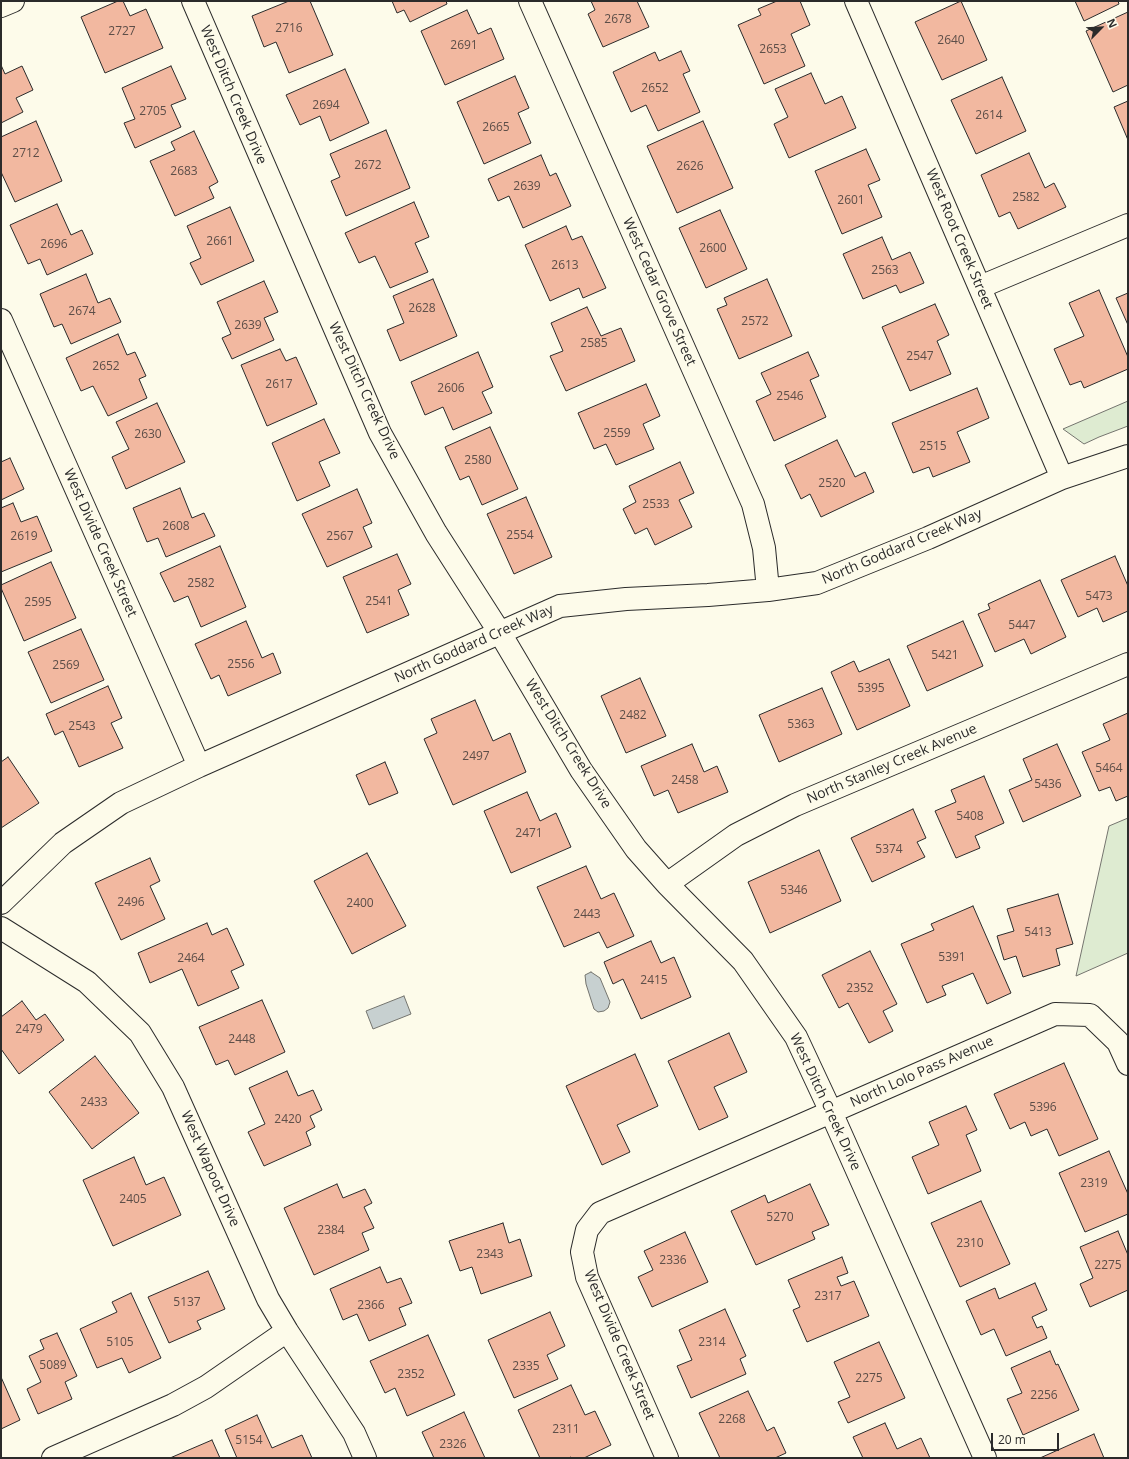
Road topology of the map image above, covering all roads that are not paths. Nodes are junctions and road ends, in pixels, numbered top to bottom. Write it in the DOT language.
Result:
graph roads {
  1 [pos="13,1"];
  2 [pos="193,1"];
  3 [pos="530,1"];
  4 [pos="856,1"];
  5 [pos="1,6"];
  6 [pos="1128,225"];
  7 [pos="980,287"];
  8 [pos="1,320"];
  9 [pos="1128,456"];
  10 [pos="1062,478"];
  11 [pos="768,590"];
  12 [pos="500,633"];
  13 [pos="1128,664"];
  14 [pos="199,766"];
  15 [pos="667,884"];
  16 [pos="1,904"];
  17 [pos="1,928"];
  18 [pos="1128,1064"];
  19 [pos="831,1112"];
  20 [pos="587,1230"];
  21 [pos="287,1331"];
  22 [pos="53,1458"];
  23 [pos="365,1458"];
  24 [pos="668,1458"];
  25 [pos="985,1458"];
  1 -- 5 [label="street"];
  2 -- 12 [label="street, West Ditch Creek Drive"];
  3 -- 11 [label="street, West Cedar Grove Street"];
  4 -- 7 [label="street, West Root Creek Street"];
  6 -- 7 [label="street"];
  7 -- 10 [label="street, West Root Creek Street"];
  8 -- 14 [label="street, West Divide Creek Street"];
  9 -- 10 [label="street, North Goddard Creek Way"];
  10 -- 11 [label="street, North Goddard Creek Way"];
  11 -- 12 [label="street, North Goddard Creek Way"];
  12 -- 14 [label="street, North Goddard Creek Way"];
  12 -- 15 [label="street, West Ditch Creek Drive"];
  13 -- 15 [label="street, North Stanley Creek Avenue"];
  14 -- 16 [label="street, North Goddard Creek Way"];
  15 -- 19 [label="street, West Ditch Creek Drive"];
  17 -- 21 [label="street, West Wapoot Drive"];
  18 -- 19 [label="street, North Lolo Pass Avenue"];
  19 -- 20 [label="street, North Lolo Pass Avenue"];
  19 -- 25 [label="street, West Ditch Creek Drive"];
  20 -- 24 [label="street, West Divide Creek Street"];
  21 -- 22 [label="street"];
  21 -- 23 [label="street, West Wapoot Drive"];
}
